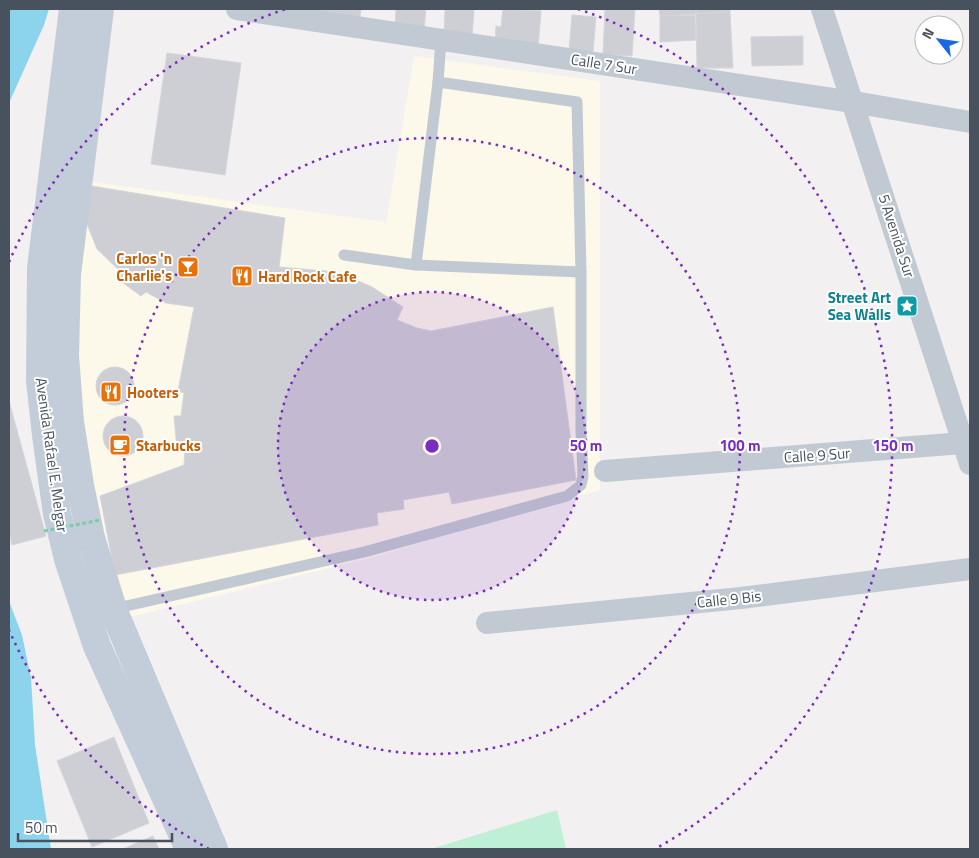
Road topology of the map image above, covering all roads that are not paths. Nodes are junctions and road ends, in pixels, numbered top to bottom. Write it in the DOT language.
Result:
graph roads {
  1 [pos="74,9"];
  2 [pos="100,9"];
  3 [pos="237,9"];
  4 [pos="822,9"];
  5 [pos="441,40"];
  6 [pos="438,82"];
  7 [pos="853,102"];
  8 [pos="970,122"];
  9 [pos="344,254"];
  10 [pos="416,265"];
  11 [pos="581,272"];
  12 [pos="968,450"];
  13 [pos="605,471"];
  14 [pos="970,569"];
  15 [pos="113,609"];
  16 [pos="487,623"];
  17 [pos="189,849"];
  18 [pos="214,849"];
  1 -- 17 [label="main road, Avenida Rafael E. Melgar"];
  2 -- 15 [label="main road, Avenida Rafael E. Melgar"];
  3 -- 5 [label="street, Calle 7 Sur"];
  4 -- 7 [label="street, 5 Avenida Sur"];
  5 -- 6 [label="lane"];
  5 -- 7 [label="street, Calle 7 Sur"];
  6 -- 10 [label="lane"];
  6 -- 11 [label="lane"];
  7 -- 8 [label="street, Calle 7 Sur"];
  7 -- 12 [label="street, 5 Avenida Sur"];
  9 -- 10 [label="lane"];
  10 -- 11 [label="lane"];
  11 -- 15 [label="lane"];
  12 -- 13 [label="street, Calle 9 Sur"];
  14 -- 16 [label="street, Calle 9 Bis"];
  15 -- 18 [label="main road, Avenida Rafael E. Melgar"];
}
